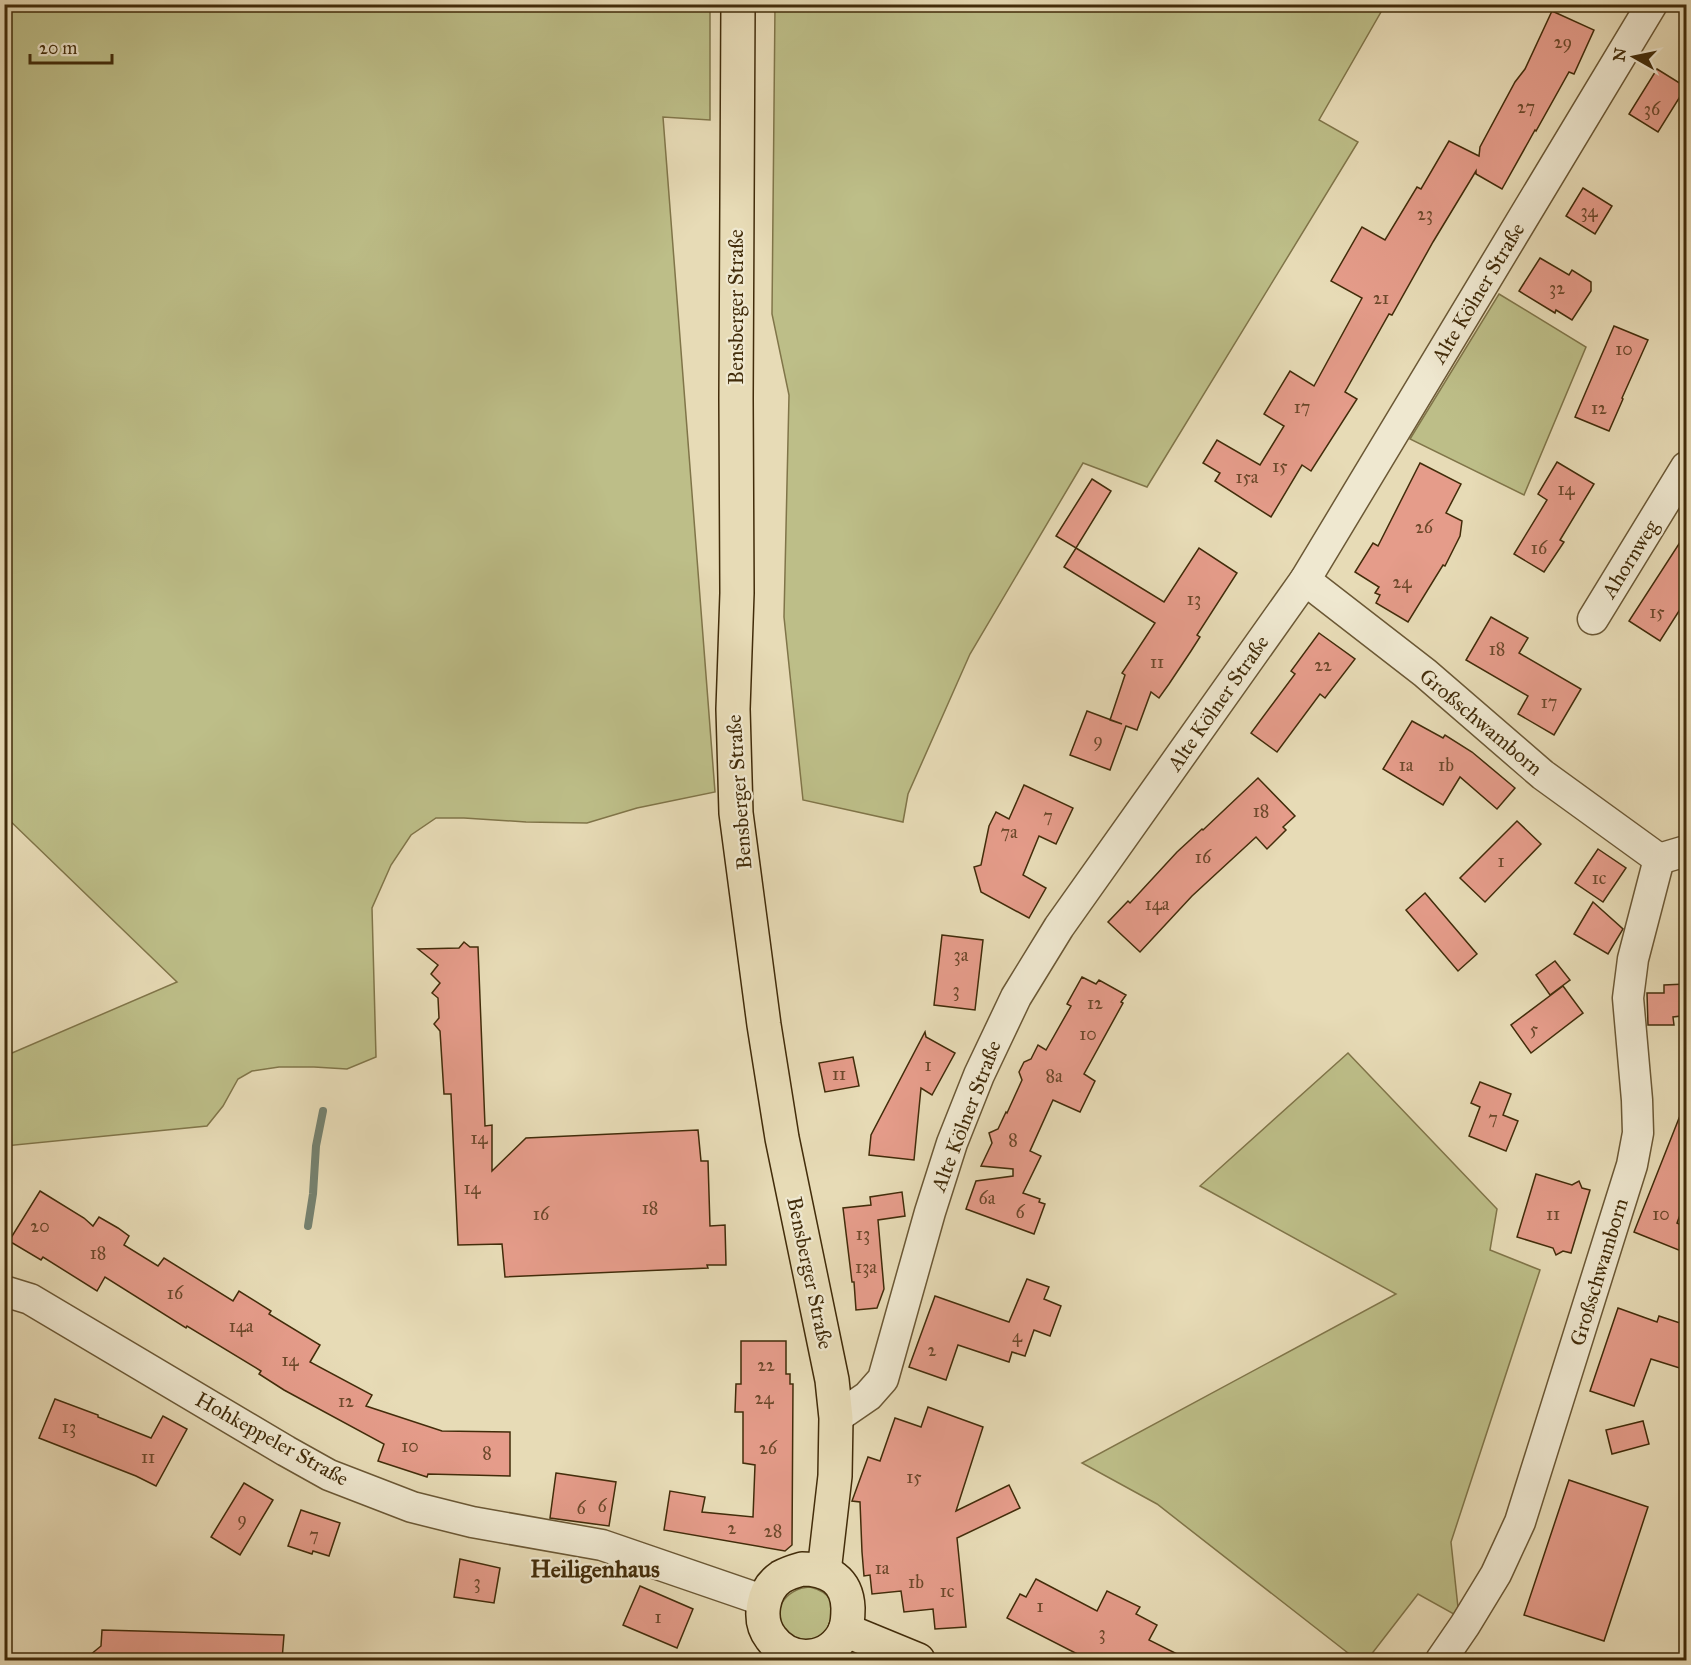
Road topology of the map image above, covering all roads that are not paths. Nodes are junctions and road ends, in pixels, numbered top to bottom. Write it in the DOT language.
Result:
graph roads {
  1 [pos="738,4"];
  2 [pos="1652,4"];
  3 [pos="1686,467"];
  4 [pos="1305,580"];
  5 [pos="1593,620"];
  6 [pos="1673,855"];
  7 [pos="4,1291"];
  8 [pos="837,1418"];
  9 [pos="824,1572"];
  10 [pos="765,1601"];
  11 [pos="845,1630"];
  12 [pos="796,1659"];
  13 [pos="918,1660"];
  14 [pos="1440,1660"];
  1 -- 8 [label="main road, Bensberger Straße"];
  2 -- 4 [label="street, Alte Kölner Straße"];
  3 -- 5 [label="street, Ahornweg"];
  4 -- 6 [label="street, Großschwamborn"];
  4 -- 8 [label="street, Alte Kölner Straße"];
  6 -- 14 [label="street, Großschwamborn"];
  7 -- 10 [label="street, Hohkeppeler Straße"];
  8 -- 9 [label="main road, Bensberger Straße"];
  9 -- 10 [label="main road"];
  9 -- 11 [label="main road"];
  10 -- 12 [label="main road"];
  11 -- 12 [label="main road"];
  11 -- 13 [label="main road"];
}
